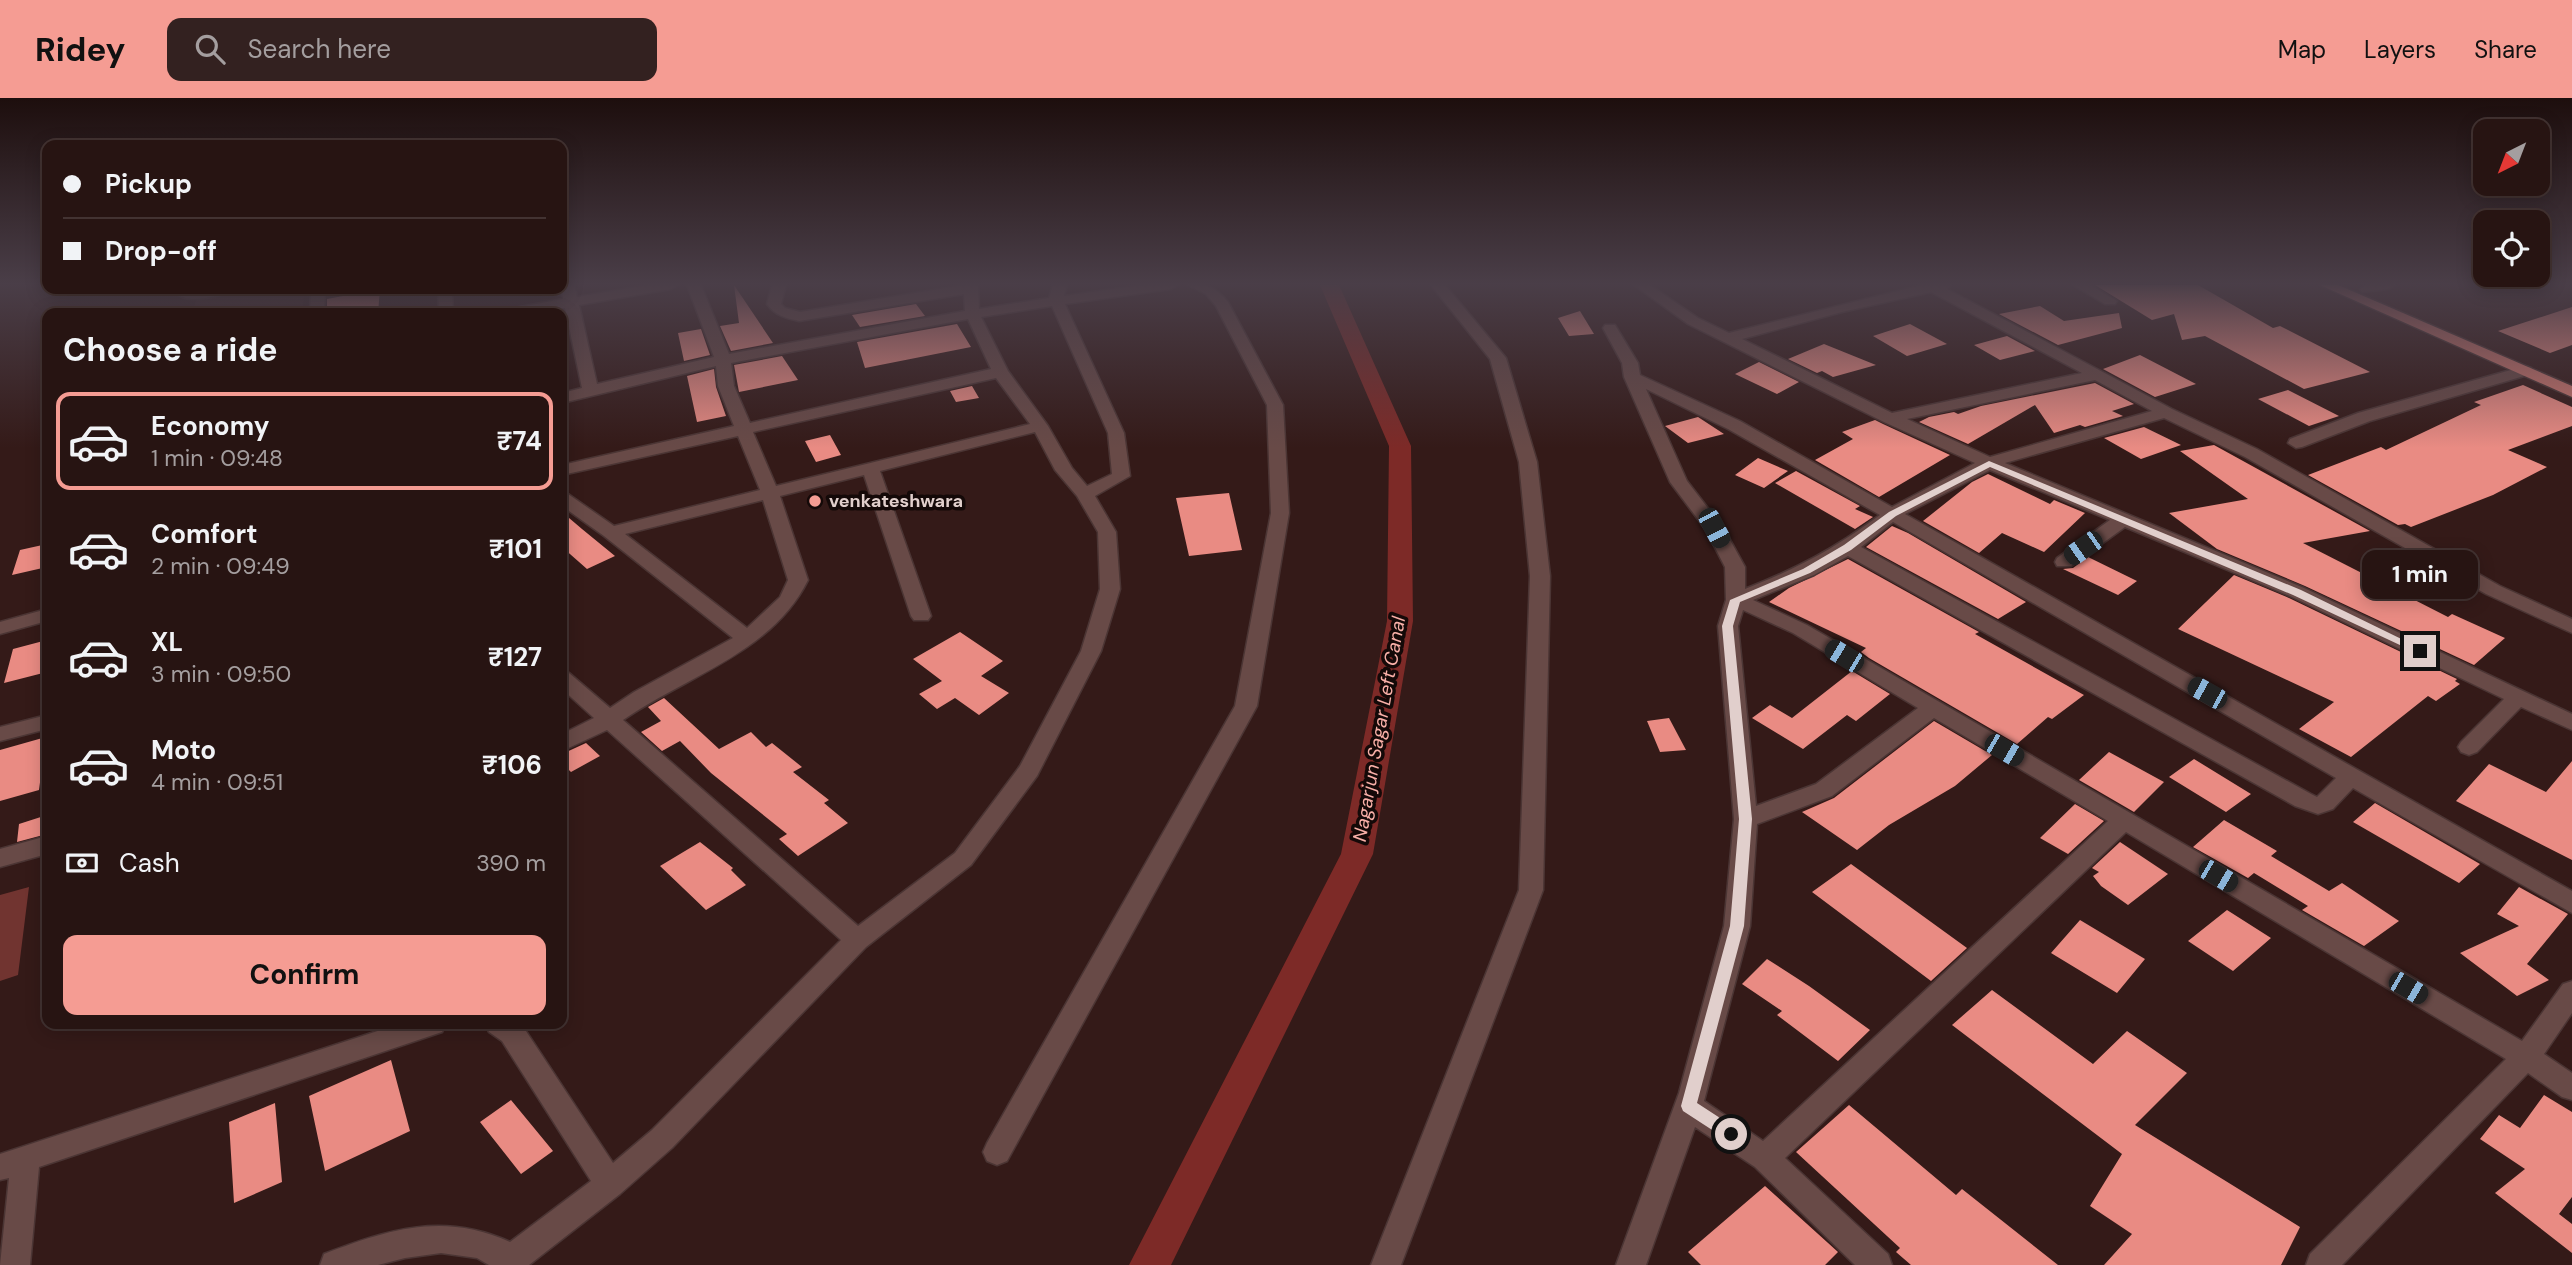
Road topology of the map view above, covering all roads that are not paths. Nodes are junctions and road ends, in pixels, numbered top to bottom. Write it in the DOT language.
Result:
graph roads {
  1 [pos="579,339"];
  2 [pos="715,339"];
  3 [pos="829,339"];
  4 [pos="985,339"];
  5 [pos="1078,339"];
  6 [pos="1241,339"];
  7 [pos="1483,339"];
  8 [pos="1617,339"];
  9 [pos="1731,339"];
  10 [pos="2033,339"];
  11 [pos="2452,339"];
  12 [pos="2482,339"];
  13 [pos="723,359"];
  14 [pos="2525,371"];
  15 [pos="1000,372"];
  16 [pos="2097,375"];
  17 [pos="1632,377"];
  18 [pos="2572,379"];
  19 [pos="590,390"];
  20 [pos="2572,392"];
  21 [pos="567,397"];
  22 [pos="2166,412"];
  23 [pos="1890,418"];
  24 [pos="1040,426"];
  25 [pos="744,429"];
  26 [pos="2296,443"];
  27 [pos="1989,463"];
  28 [pos="567,469"];
  29 [pos="872,469"];
  30 [pos="770,493"];
  31 [pos="1085,494"];
  32 [pos="567,501"];
  33 [pos="1892,514"];
  34 [pos="2122,520"];
  35 [pos="611,532"];
  36 [pos="1848,548"];
  37 [pos="2064,562"];
  38 [pos="1736,600"];
  39 [pos="42,616"];
  40 [pos="921,616"];
  41 [pos="2572,627"];
  42 [pos="0,628"];
  43 [pos="746,638"];
  44 [pos="567,683"];
  45 [pos="2519,697"];
  46 [pos="1932,708"];
  47 [pos="608,720"];
  48 [pos="42,723"];
  49 [pos="2572,723"];
  50 [pos="0,734"];
  51 [pos="567,740"];
  52 [pos="2469,747"];
  53 [pos="2352,776"];
  54 [pos="1746,819"];
  55 [pos="2123,821"];
  56 [pos="42,846"];
  57 [pos="0,858"];
  58 [pos="2572,903"];
  59 [pos="857,940"];
  60 [pos="2572,992"];
  61 [pos="418,1029"];
  62 [pos="506,1029"];
  63 [pos="2526,1057"];
  64 [pos="2572,1088"];
  65 [pos="1688,1106"];
  66 [pos="997,1152"];
  67 [pos="1765,1158"];
  68 [pos="12,1163"];
  69 [pos="610,1184"];
  70 [pos="508,1262"];
  71 [pos="15,1265"];
  72 [pos="335,1265"];
  73 [pos="1386,1265"];
  74 [pos="1631,1265"];
  75 [pos="1877,1265"];
  76 [pos="2320,1265"];
  1 -- 19 [label="street"];
  2 -- 13 [label="street"];
  3 -- 13 [label="street"];
  4 -- 15 [label="street"];
  5 -- 31 [label="street"];
  6 -- 66 [label="street"];
  7 -- 73 [label="street"];
  8 -- 17 [label="street"];
  9 -- 23 [label="street"];
  10 -- 16 [label="street"];
  11 -- 14 [label="highway"];
  12 -- 18 [label="highway"];
  13 -- 19 [label="street"];
  13 -- 25 [label="street"];
  14 -- 20 [label="highway"];
  14 -- 26 [label="street"];
  15 -- 24 [label="street"];
  15 -- 25 [label="street"];
  16 -- 22 [label="street"];
  16 -- 23 [label="street"];
  17 -- 33 [label="street"];
  17 -- 38 [label="street"];
  19 -- 21 [label="street"];
  22 -- 27 [label="street"];
  22 -- 41 [label="street"];
  23 -- 27 [label="street"];
  24 -- 29 [label="street"];
  24 -- 31 [label="street"];
  25 -- 28 [label="street"];
  25 -- 30 [label="street"];
  27 -- 33 [label="street"];
  27 -- 34 [label="street"];
  29 -- 30 [label="street"];
  29 -- 40 [label="street"];
  30 -- 35 [label="street"];
  30 -- 43 [label="street"];
  31 -- 59 [label="street"];
  32 -- 35 [label="street"];
  33 -- 36 [label="street"];
  33 -- 53 [label="street"];
  34 -- 37 [label="street"];
  34 -- 45 [label="street"];
  35 -- 43 [label="street"];
  36 -- 38 [label="street"];
  36 -- 53 [label="street"];
  38 -- 46 [label="street"];
  38 -- 54 [label="street"];
  39 -- 42 [label="street"];
  43 -- 47 [label="street"];
  44 -- 47 [label="street"];
  45 -- 49 [label="street"];
  45 -- 52 [label="street"];
  46 -- 54 [label="street"];
  46 -- 55 [label="street"];
  47 -- 51 [label="street"];
  47 -- 59 [label="street"];
  48 -- 50 [label="street"];
  53 -- 58 [label="street"];
  54 -- 65 [label="street"];
  55 -- 63 [label="street"];
  55 -- 67 [label="street"];
  56 -- 57 [label="street"];
  59 -- 69 [label="street"];
  60 -- 63 [label="street"];
  61 -- 68 [label="street"];
  62 -- 69 [label="street"];
  63 -- 64 [label="street"];
  63 -- 76 [label="street"];
  65 -- 67 [label="street"];
  65 -- 74 [label="street"];
  67 -- 75 [label="street"];
  68 -- 71 [label="street"];
  69 -- 70 [label="street"];
  70 -- 72 [label="street"];
}
